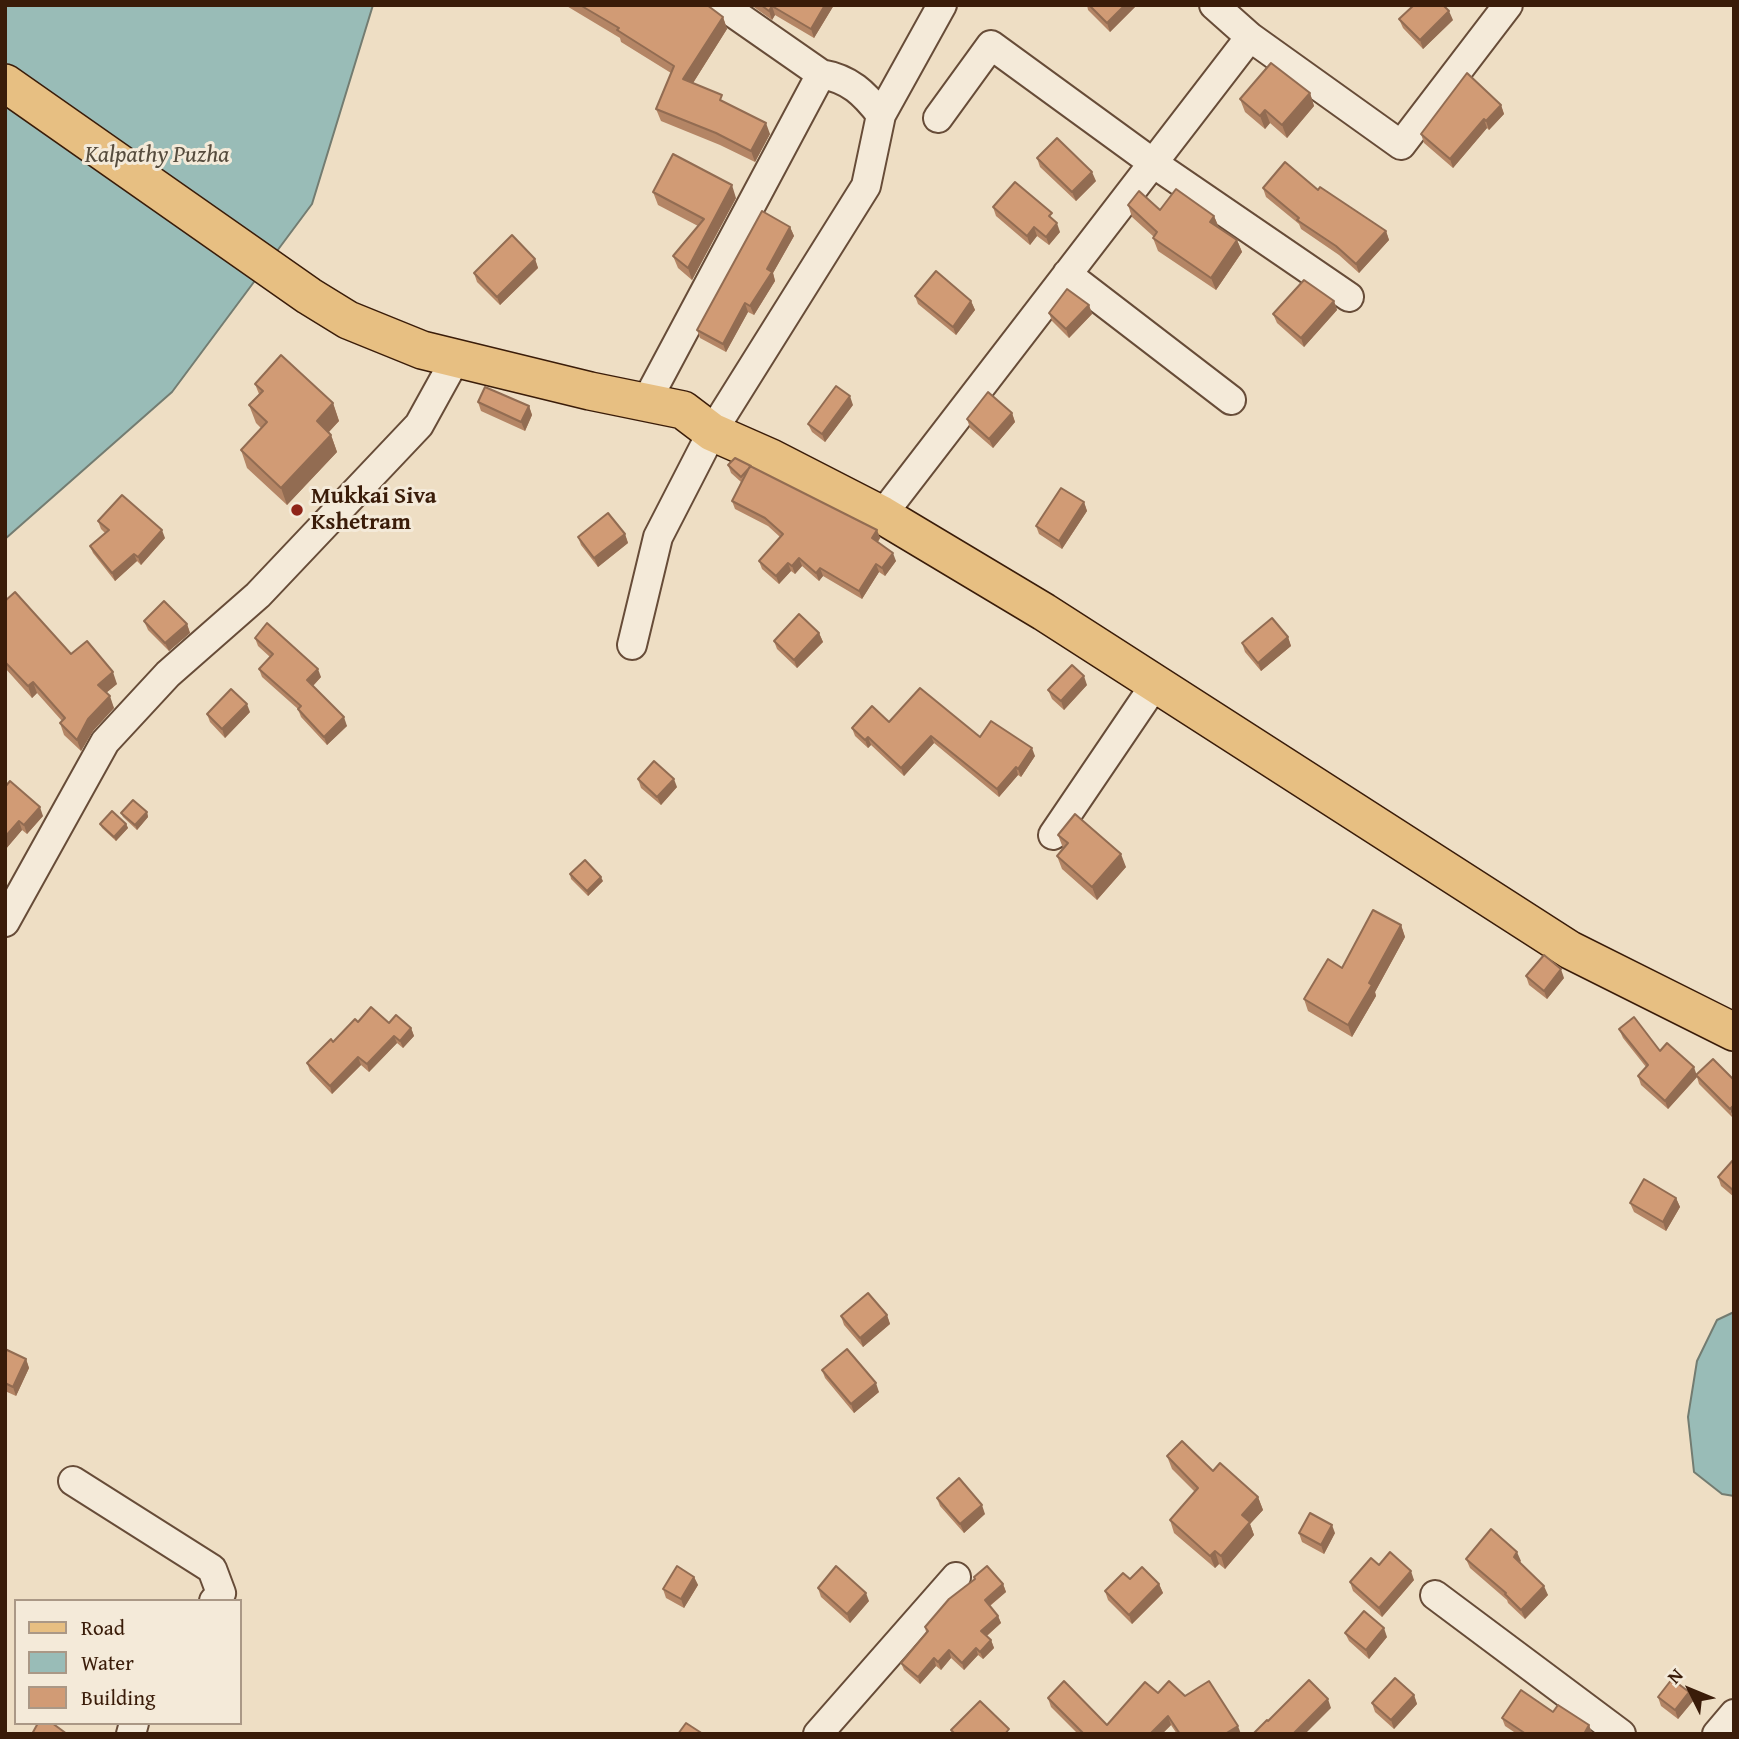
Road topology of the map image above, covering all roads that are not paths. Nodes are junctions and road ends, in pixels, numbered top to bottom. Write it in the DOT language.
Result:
graph roads {
  1 [pos="722,5"];
  2 [pos="942,5"];
  3 [pos="1214,5"];
  4 [pos="1496,10"];
  5 [pos="1250,37"];
  6 [pos="821,74"];
  7 [pos="5,83"];
  8 [pos="881,115"];
  9 [pos="938,118"];
  10 [pos="1153,163"];
  11 [pos="1068,275"];
  12 [pos="1349,297"];
  13 [pos="456,358"];
  14 [pos="1231,400"];
  15 [pos="646,402"];
  16 [pos="712,432"];
  17 [pos="882,515"];
  18 [pos="632,645"];
  19 [pos="1156,684"];
  20 [pos="1053,835"];
  21 [pos="5,922"];
  22 [pos="1734,1032"];
  23 [pos="73,1481"];
  24 [pos="956,1577"];
  25 [pos="1435,1595"];
  26 [pos="216,1599"];
  27 [pos="1734,1714"];
  28 [pos="818,1734"];
  29 [pos="1621,1734"];
  30 [pos="1717,1734"];
  1 -- 6 [label="street"];
  2 -- 8 [label="street"];
  3 -- 5 [label="street"];
  4 -- 5 [label="street"];
  5 -- 10 [label="street"];
  6 -- 8 [label="street"];
  6 -- 15 [label="street"];
  7 -- 13 [label="main road"];
  8 -- 16 [label="street"];
  9 -- 10 [label="street"];
  10 -- 11 [label="street"];
  10 -- 12 [label="street"];
  11 -- 14 [label="street"];
  11 -- 17 [label="street"];
  13 -- 15 [label="main road"];
  13 -- 21 [label="street"];
  15 -- 16 [label="main road"];
  16 -- 17 [label="main road"];
  16 -- 18 [label="street"];
  17 -- 19 [label="main road"];
  19 -- 20 [label="street"];
  19 -- 22 [label="main road"];
  23 -- 26 [label="street"];
  24 -- 28 [label="street"];
  25 -- 29 [label="street"];
  27 -- 30 [label="street"];
}
